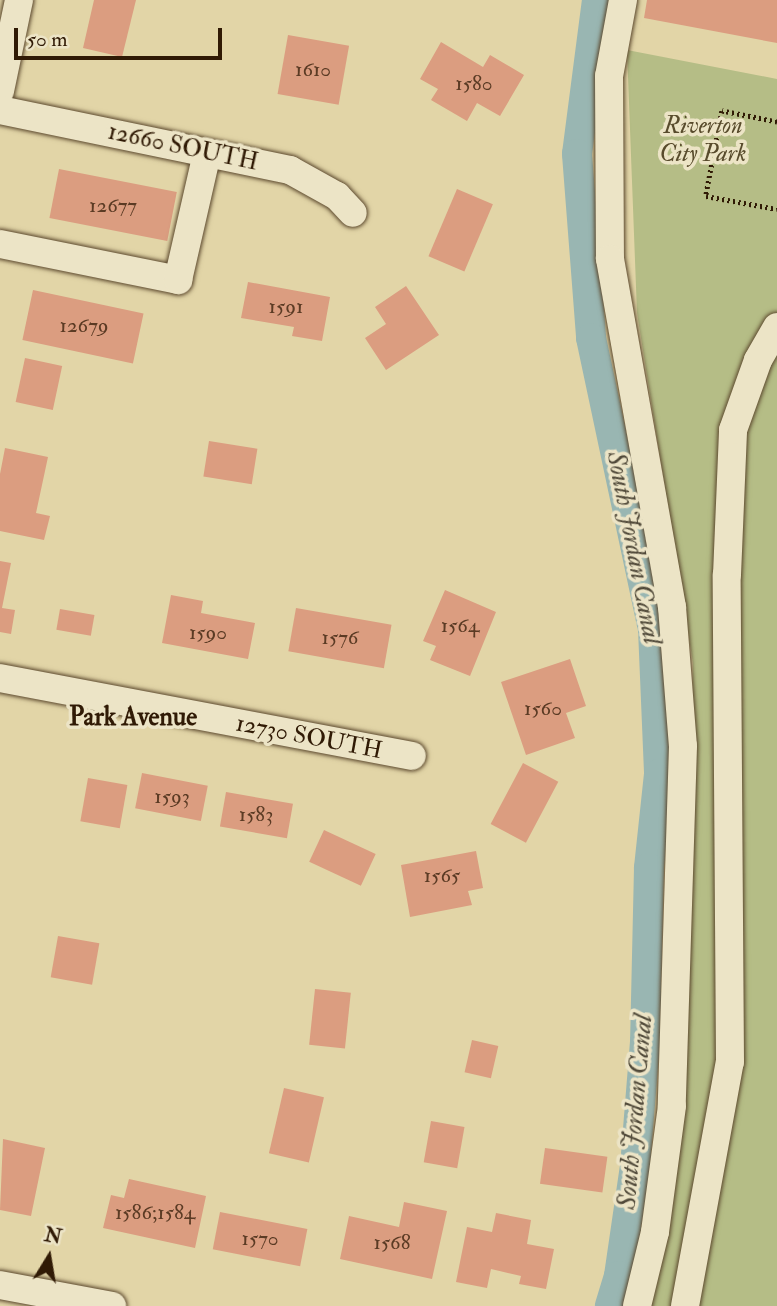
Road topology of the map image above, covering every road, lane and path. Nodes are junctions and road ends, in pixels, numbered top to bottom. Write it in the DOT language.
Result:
graph roads {
  1 [pos="19,0"];
  2 [pos="623,0"];
  3 [pos="4,50"];
  4 [pos="0,91"];
  5 [pos="0,110"];
  6 [pos="777,122"];
  7 [pos="207,153"];
  8 [pos="777,209"];
  9 [pos="352,213"];
  10 [pos="0,244"];
  11 [pos="777,327"];
  12 [pos="0,678"];
  13 [pos="412,756"];
  14 [pos="0,1285"];
  15 [pos="112,1306"];
  16 [pos="637,1306"];
  17 [pos="685,1306"];
  1 -- 3 [label="street"];
  2 -- 16 [label="street"];
  3 -- 4 [label="street"];
  5 -- 7 [label="street, 12660 SOUTH"];
  6 -- 8 [label="path"];
  7 -- 9 [label="street, 12660 SOUTH"];
  7 -- 10 [label="street"];
  11 -- 17 [label="street"];
  12 -- 13 [label="street, 12730 SOUTH"];
  14 -- 15 [label="street"];
}
